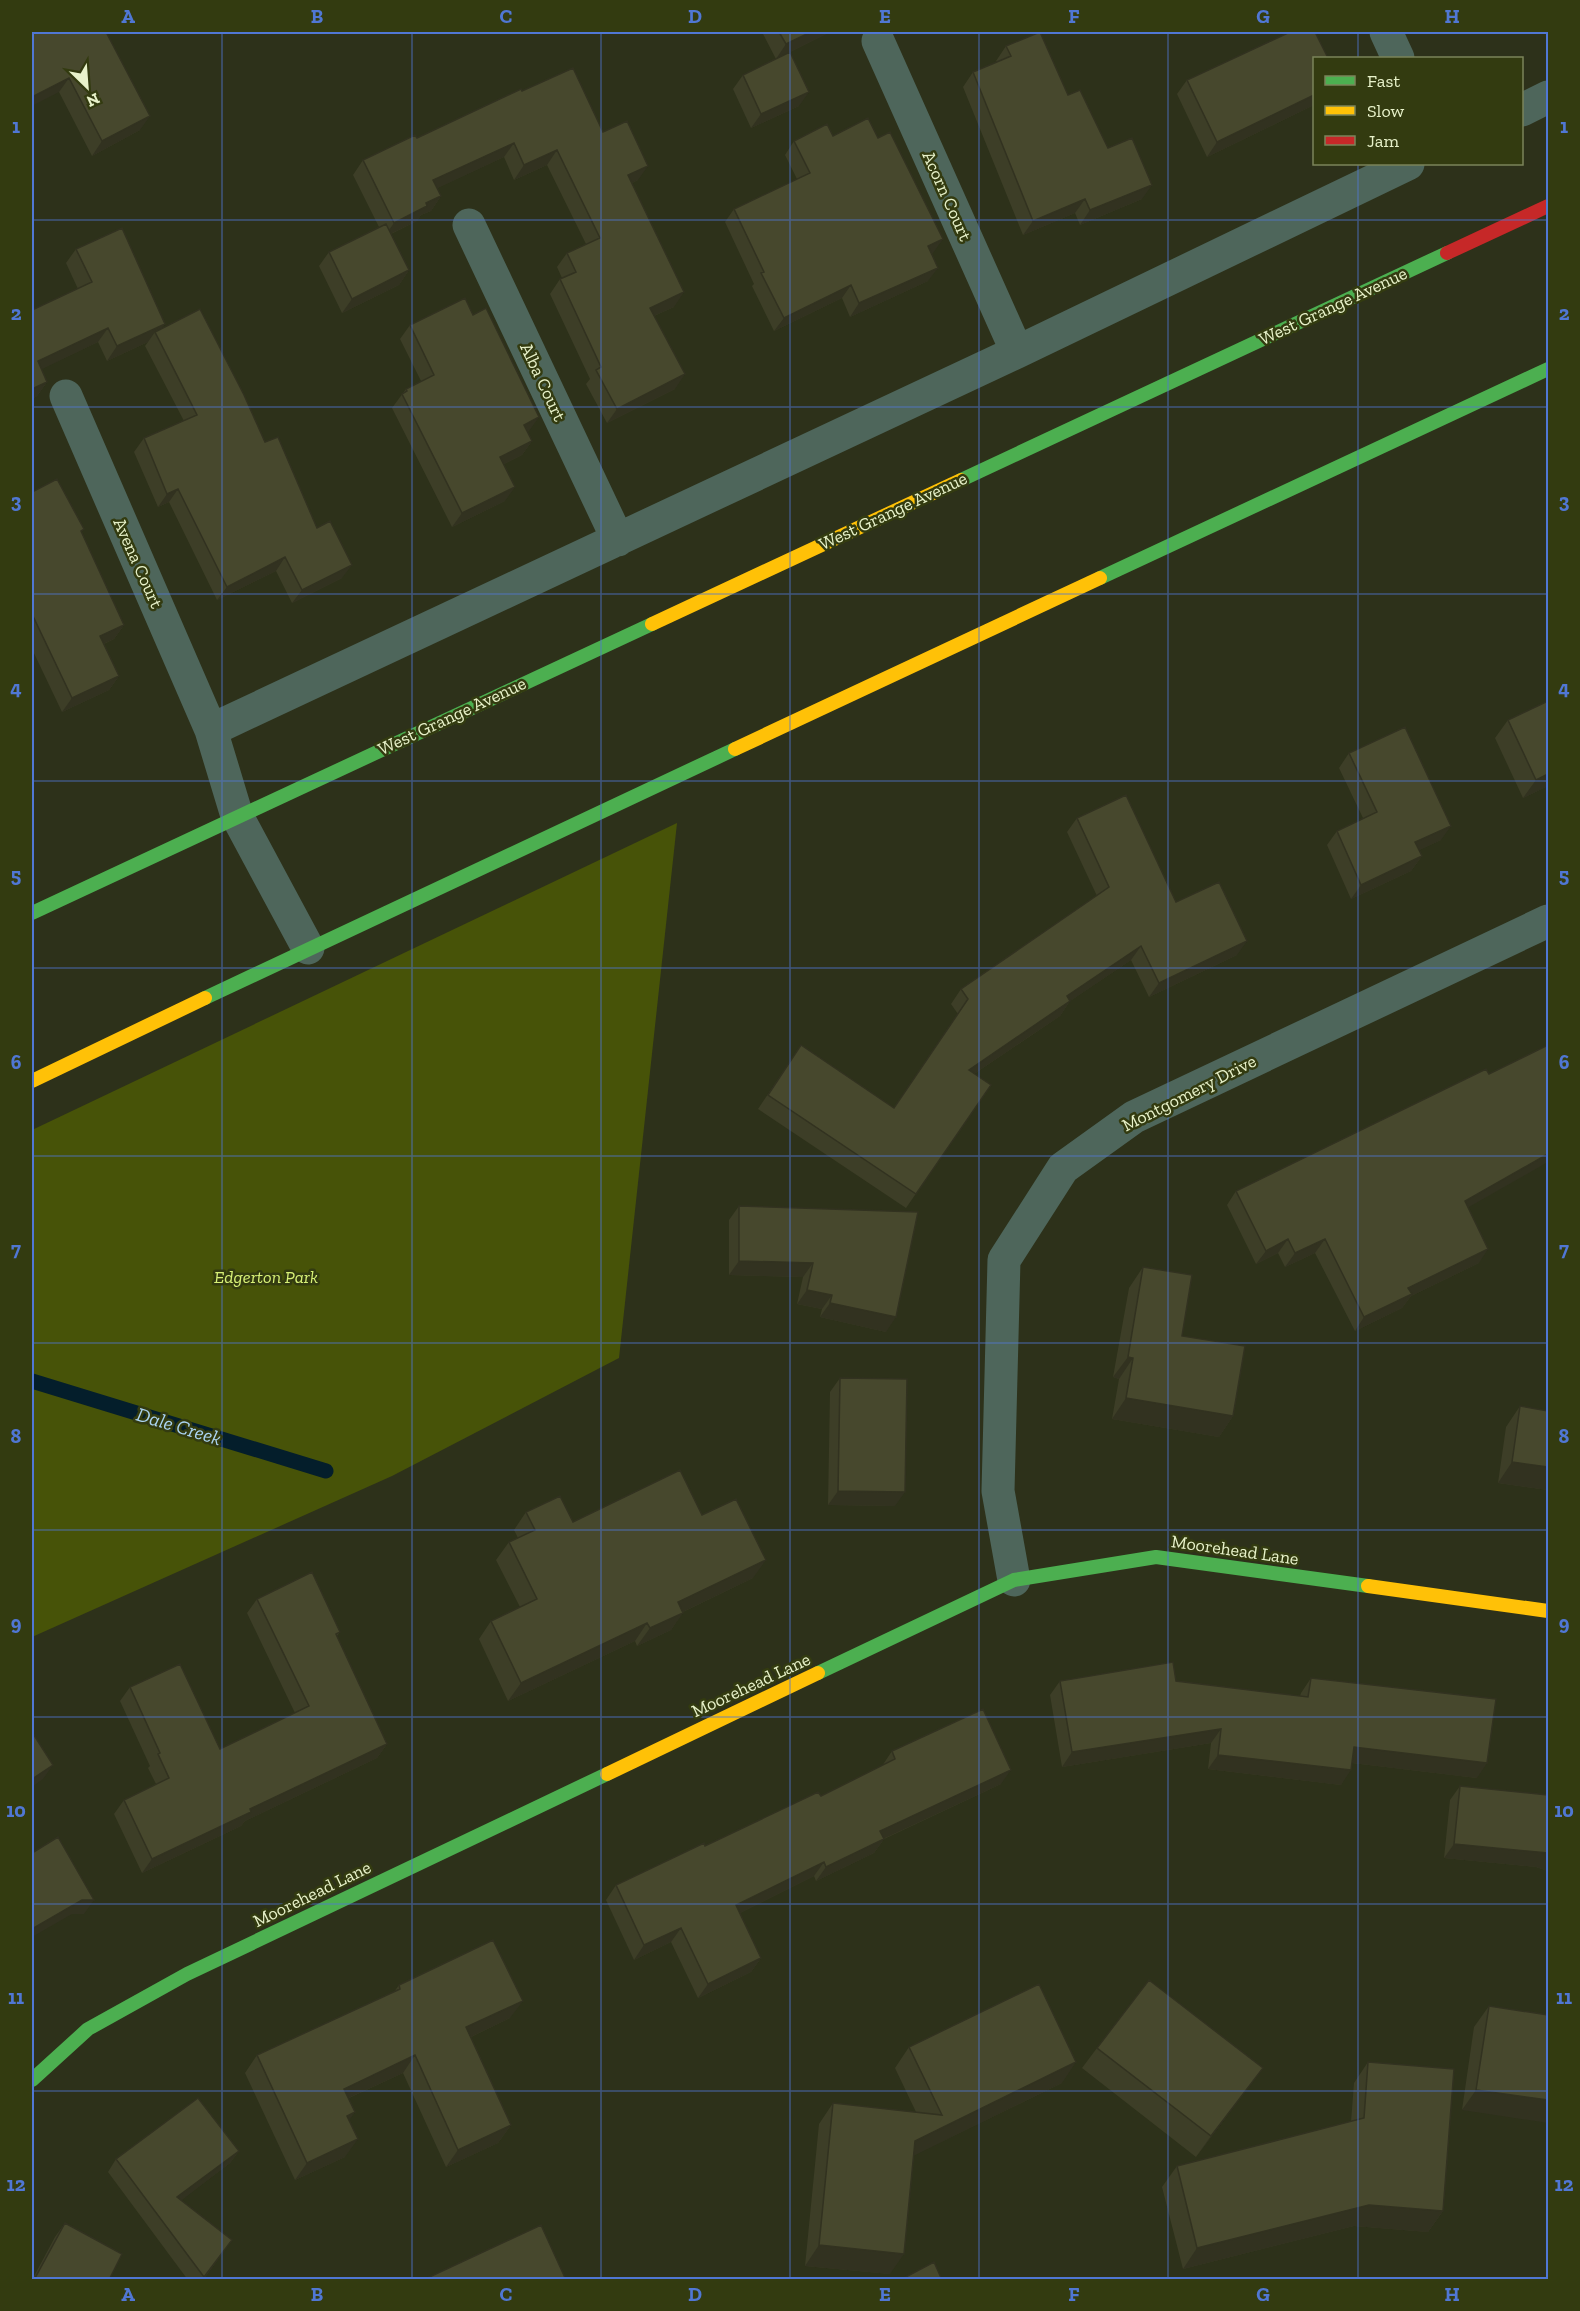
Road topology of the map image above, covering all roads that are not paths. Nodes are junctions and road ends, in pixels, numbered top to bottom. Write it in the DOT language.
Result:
graph roads {
  1 [pos="1386,32"];
  2 [pos="878,41"];
  3 [pos="1398,57"];
  4 [pos="1548,97"];
  5 [pos="1523,109"];
  6 [pos="1406,165"];
  7 [pos="1548,206"];
  8 [pos="469,225"];
  9 [pos="1017,351"];
  10 [pos="1548,369"];
  11 [pos="66,396"];
  12 [pos="618,540"];
  13 [pos="211,730"];
  14 [pos="237,816"];
  15 [pos="32,913"];
  16 [pos="1548,921"];
  17 [pos="308,948"];
  18 [pos="32,1081"];
  19 [pos="1014,1580"];
  20 [pos="1548,1611"];
  21 [pos="32,2080"];
  1 -- 3 [label="street"];
  2 -- 9 [label="street, Acorn Court"];
  4 -- 5 [label="street"];
  6 -- 9 [label="street"];
  7 -- 14 [label="street, West Grange Avenue"];
  8 -- 12 [label="street, Alba Court"];
  9 -- 12 [label="street"];
  10 -- 17 [label="street"];
  11 -- 13 [label="street, Avena Court"];
  12 -- 13 [label="street"];
  13 -- 14 [label="street"];
  14 -- 15 [label="street, West Grange Avenue"];
  14 -- 17 [label="street"];
  16 -- 19 [label="street, Montgomery Drive"];
  17 -- 18 [label="street"];
  19 -- 20 [label="street, Moorehead Lane"];
  19 -- 21 [label="street, Moorehead Lane"];
}
